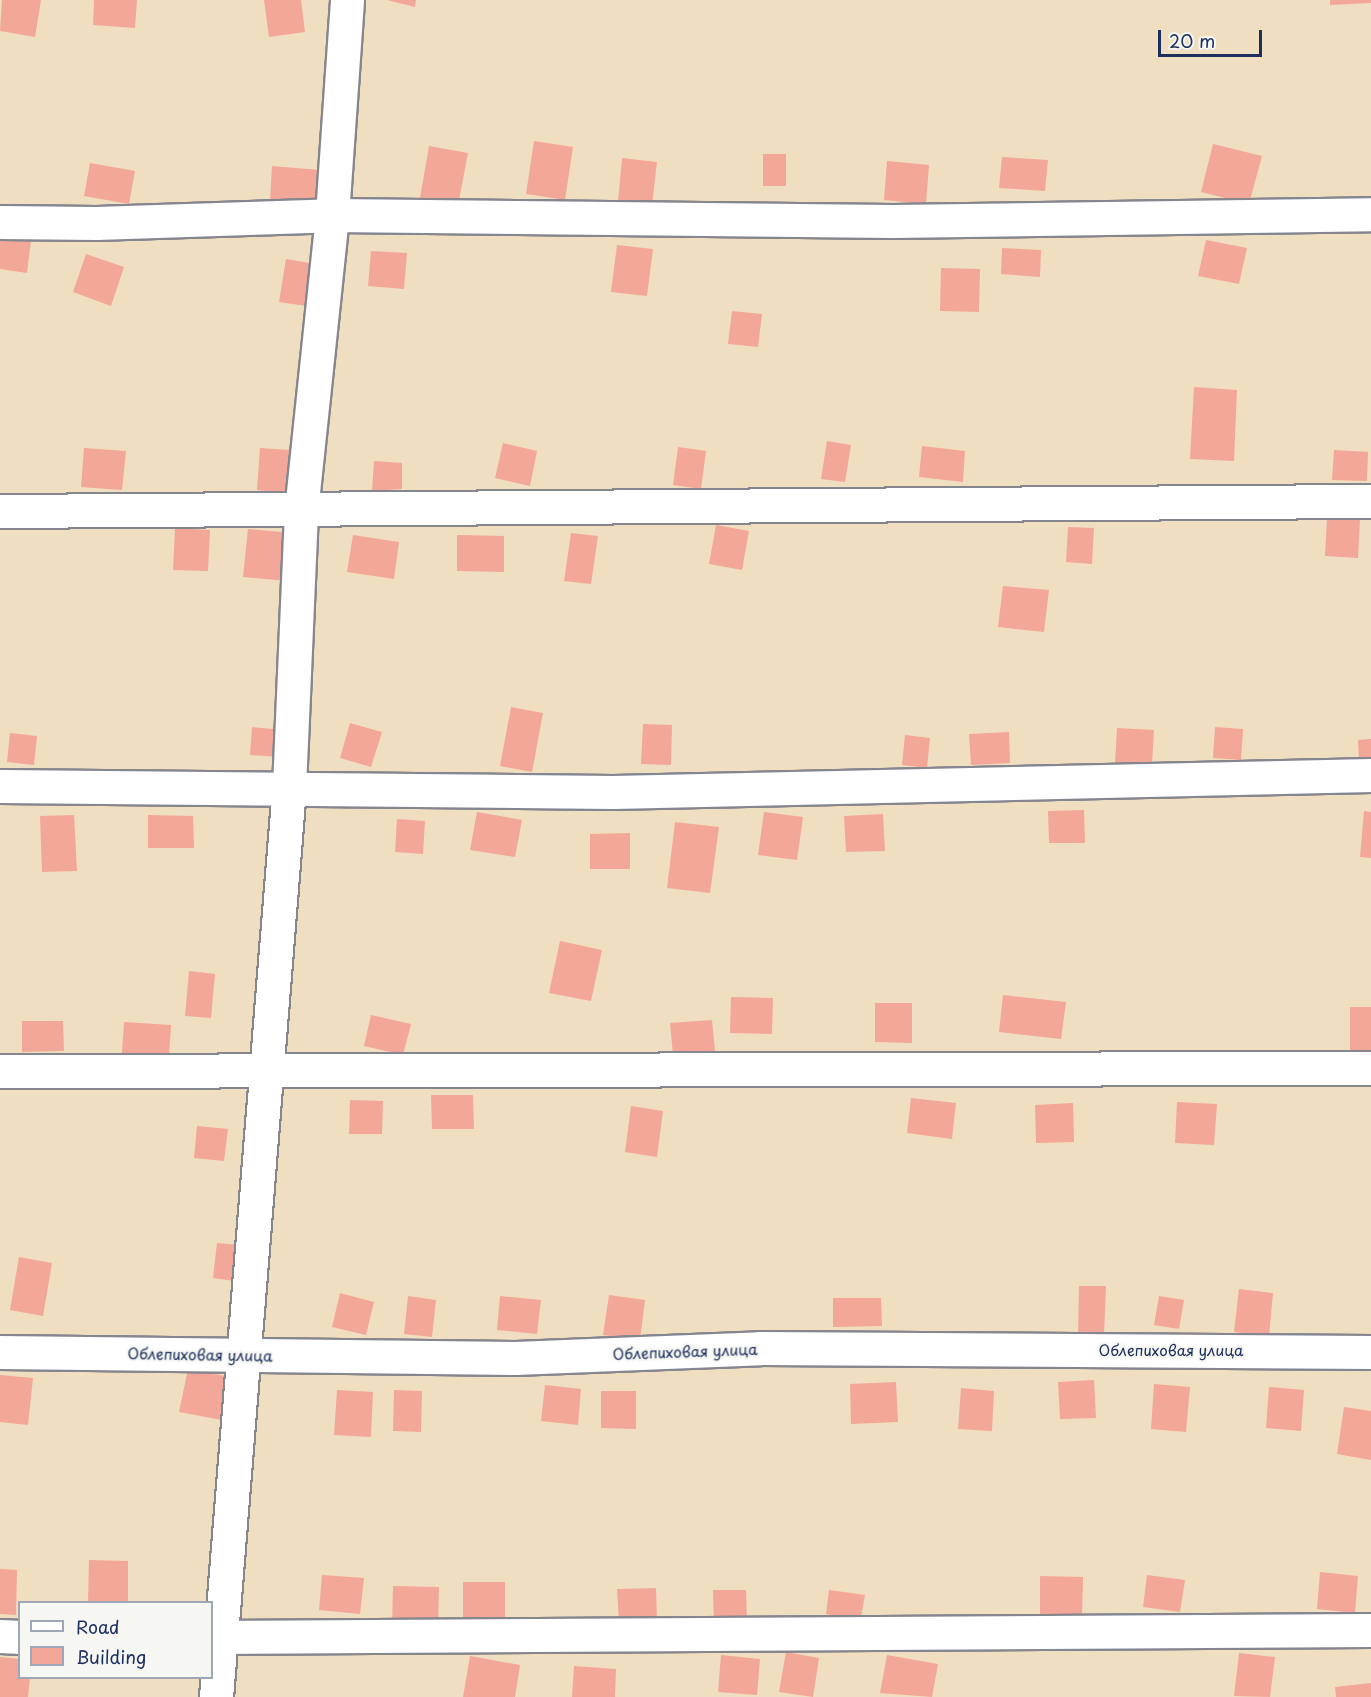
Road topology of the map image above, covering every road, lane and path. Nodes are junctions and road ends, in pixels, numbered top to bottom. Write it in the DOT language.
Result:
graph roads {
  1 [pos="347,0"];
  2 [pos="1371,214"];
  3 [pos="332,215"];
  4 [pos="0,222"];
  5 [pos="1371,501"];
  6 [pos="0,511"];
  7 [pos="301,511"];
  8 [pos="1371,775"];
  9 [pos="0,786"];
  10 [pos="289,787"];
  11 [pos="1371,1068"];
  12 [pos="0,1071"];
  13 [pos="267,1072"];
  14 [pos="0,1352"];
  15 [pos="1371,1352"];
  16 [pos="244,1354"];
  17 [pos="1371,1630"];
  18 [pos="0,1636"];
  19 [pos="18,1636"];
  20 [pos="216,1636"];
  21 [pos="216,1697"];
  1 -- 3 [label="street"];
  2 -- 3 [label="street"];
  3 -- 4 [label="street"];
  3 -- 7 [label="street"];
  5 -- 7 [label="street"];
  6 -- 7 [label="street"];
  7 -- 10 [label="street"];
  8 -- 10 [label="street"];
  9 -- 10 [label="street"];
  10 -- 13 [label="street"];
  11 -- 13 [label="street"];
  12 -- 13 [label="street"];
  13 -- 16 [label="street"];
  14 -- 16 [label="street, Облепиховая улица"];
  15 -- 16 [label="street, Облепиховая улица"];
  16 -- 20 [label="street"];
  17 -- 20 [label="street"];
  18 -- 19 [label="street"];
  20 -- 21 [label="street"];
}
